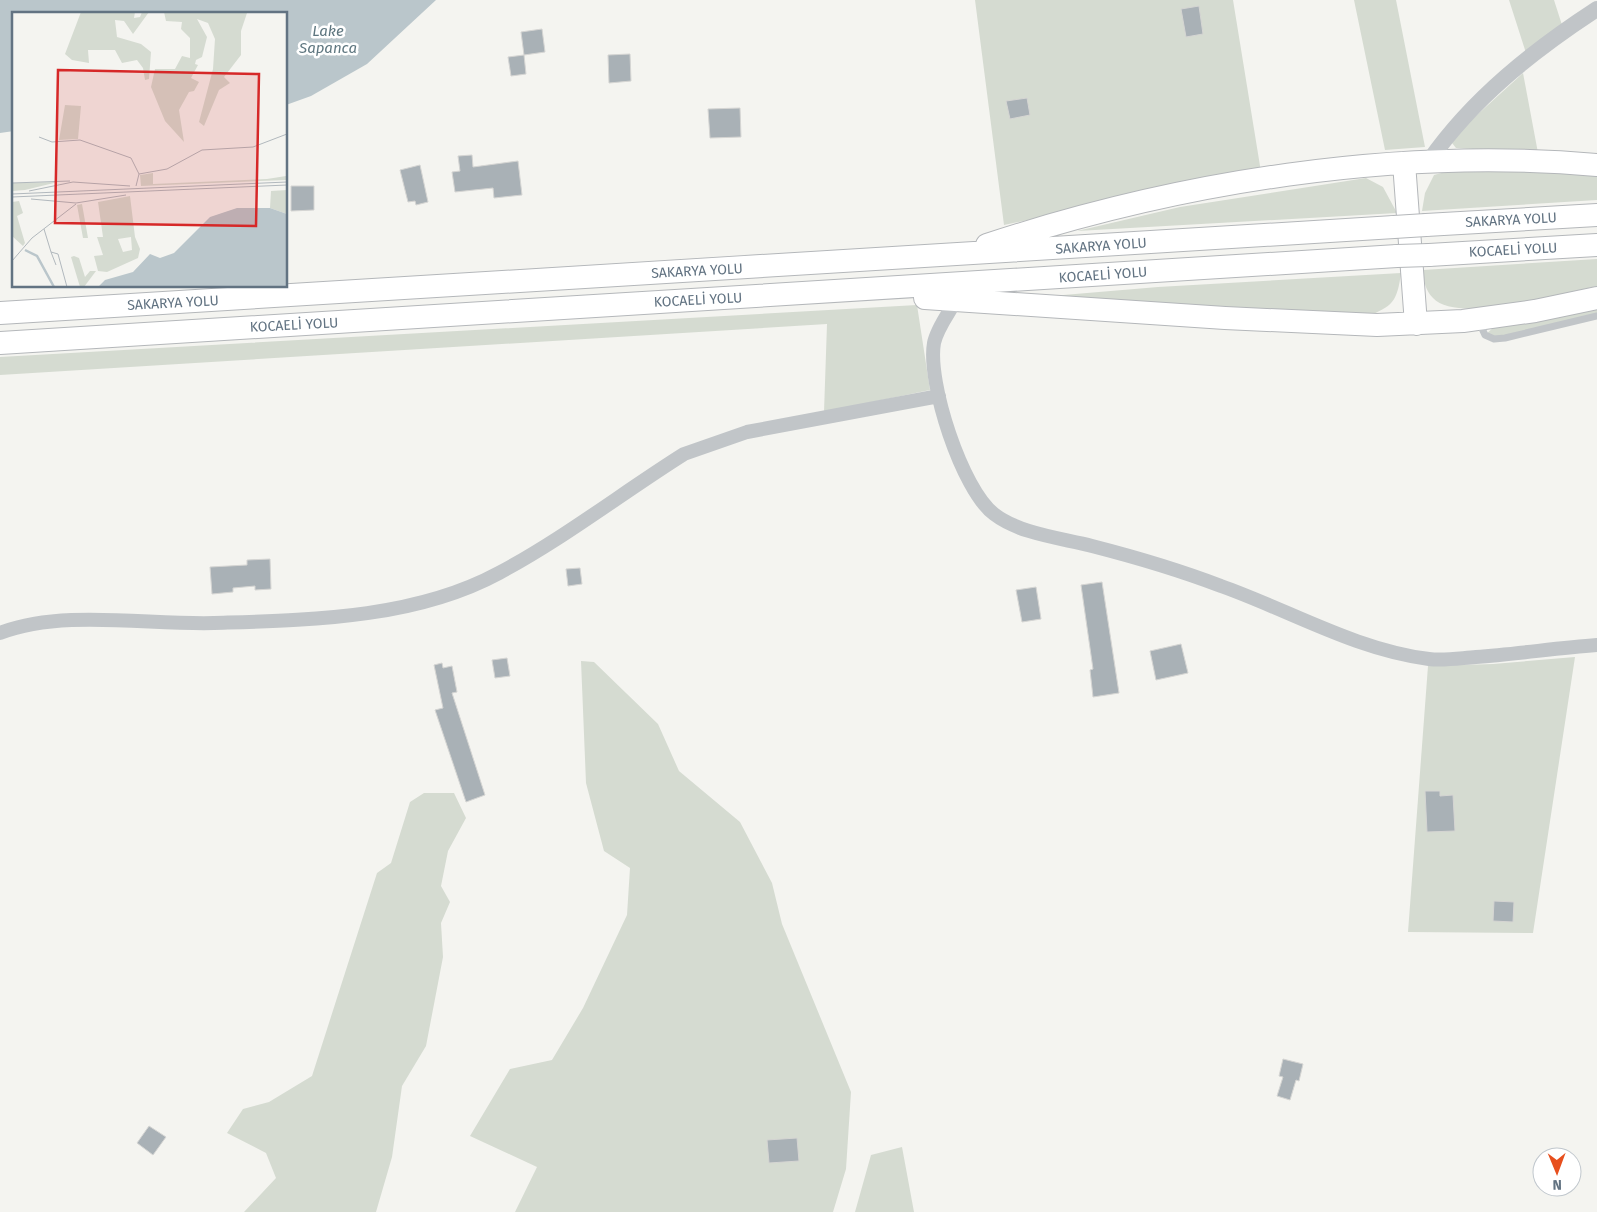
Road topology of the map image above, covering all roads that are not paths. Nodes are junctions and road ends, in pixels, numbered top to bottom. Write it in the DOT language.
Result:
graph roads {
  1 [pos="1597,9"];
  2 [pos="1429,160"];
  3 [pos="1404,163"];
  4 [pos="1597,165"];
  5 [pos="1597,215"];
  6 [pos="1597,245"];
  7 [pos="957,255"];
  8 [pos="847,291"];
  9 [pos="1597,298"];
  10 [pos="956,300"];
  11 [pos="0,313"];
  12 [pos="1597,316"];
  13 [pos="1477,319"];
  14 [pos="1416,324"];
  15 [pos="0,343"];
  16 [pos="939,396"];
  17 [pos="0,633"];
  18 [pos="1597,645"];
  1 -- 2 [label="street"];
  2 -- 3 [label="highway"];
  2 -- 4 [label="highway"];
  3 -- 7 [label="highway"];
  3 -- 14 [label="highway"];
  5 -- 7 [label="highway, SAKARYA YOLU, bridge"];
  6 -- 8 [label="highway, KOCAELİ YOLU, bridge"];
  7 -- 11 [label="highway, SAKARYA YOLU"];
  8 -- 10 [label="highway"];
  8 -- 15 [label="highway, KOCAELİ YOLU"];
  9 -- 13 [label="highway"];
  10 -- 14 [label="highway"];
  10 -- 16 [label="street"];
  12 -- 13 [label="lane"];
  13 -- 14 [label="highway"];
  16 -- 17 [label="street"];
  16 -- 18 [label="street"];
}
